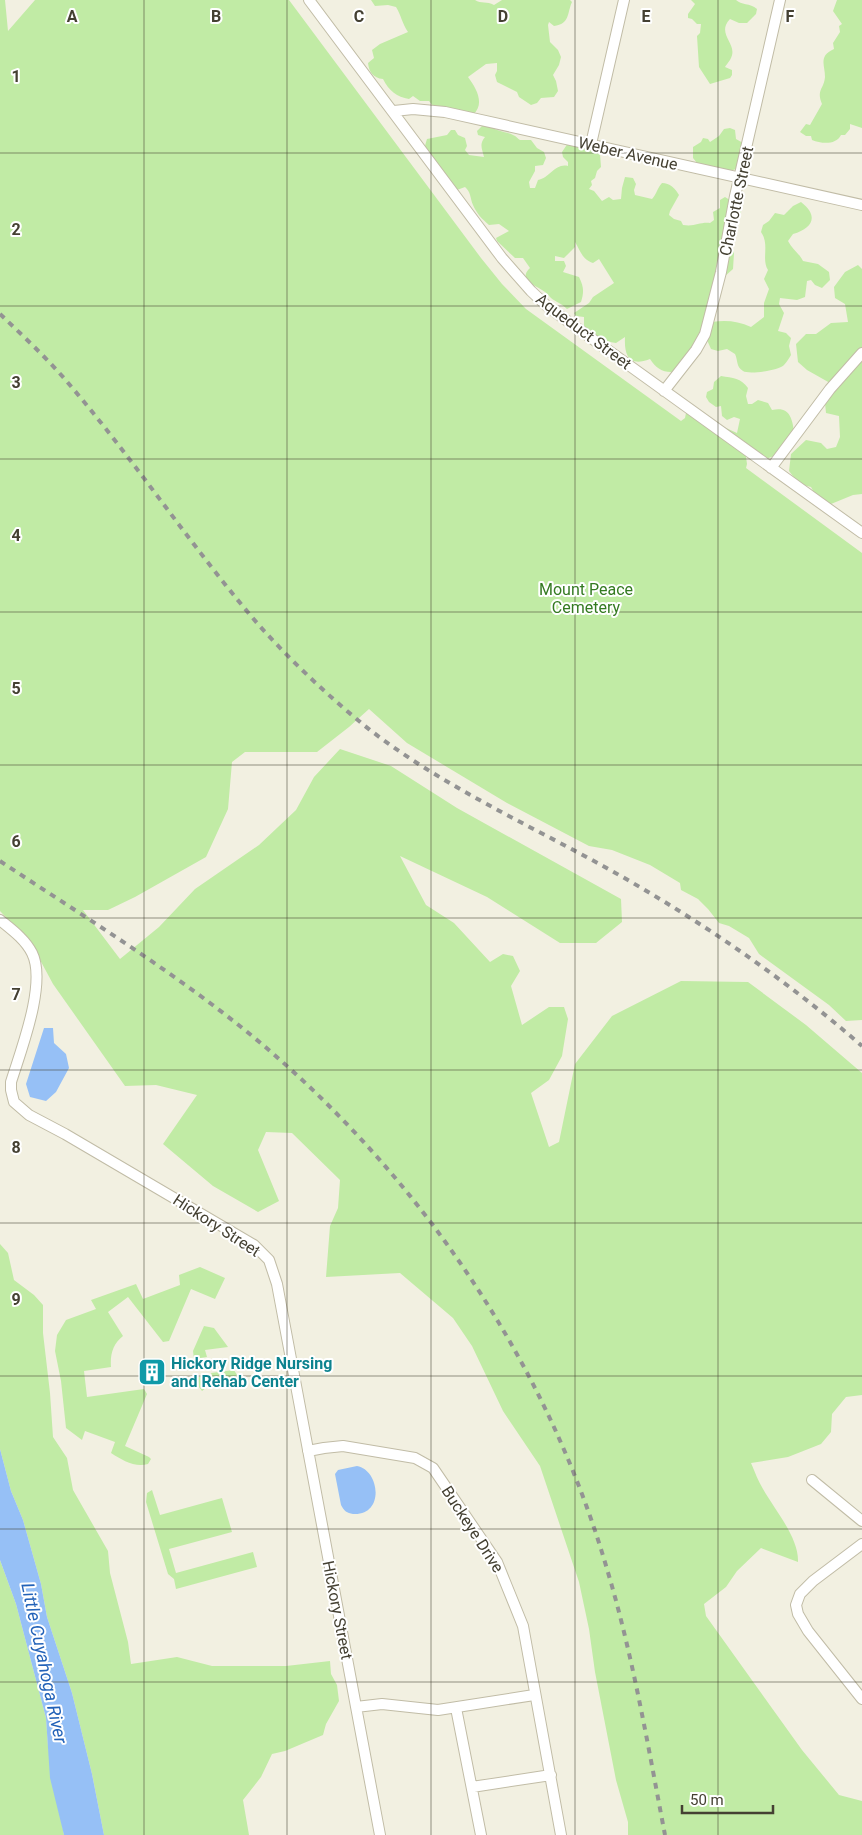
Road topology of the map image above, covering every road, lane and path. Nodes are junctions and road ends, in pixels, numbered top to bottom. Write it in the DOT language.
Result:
graph roads {
  1 [pos="309,0"];
  2 [pos="624,0"];
  3 [pos="780,0"];
  4 [pos="394,111"];
  5 [pos="591,144"];
  6 [pos="740,179"];
  7 [pos="862,206"];
  8 [pos="862,353"];
  9 [pos="664,391"];
  10 [pos="770,468"];
  11 [pos="862,533"];
  12 [pos="0,920"];
  13 [pos="308,1451"];
  14 [pos="812,1480"];
  15 [pos="862,1521"];
  16 [pos="862,1544"];
  17 [pos="534,1695"];
  18 [pos="862,1699"];
  19 [pos="356,1707"];
  20 [pos="456,1708"];
  21 [pos="551,1775"];
  22 [pos="472,1787"];
  23 [pos="380,1835"];
  24 [pos="481,1835"];
  25 [pos="561,1835"];
  1 -- 4 [label="street, Aqueduct Street"];
  2 -- 5 [label="street"];
  3 -- 6 [label="street, Charlotte Street"];
  4 -- 5 [label="street, Weber Avenue"];
  4 -- 9 [label="street, Aqueduct Street"];
  5 -- 6 [label="street, Weber Avenue"];
  6 -- 7 [label="street, Weber Avenue"];
  6 -- 9 [label="street, Charlotte Street"];
  8 -- 10 [label="street"];
  9 -- 10 [label="street, Aqueduct Street"];
  10 -- 11 [label="street, Aqueduct Street"];
  12 -- 13 [label="street, Hickory Street"];
  13 -- 17 [label="street, Buckeye Drive"];
  13 -- 19 [label="street, Hickory Street"];
  14 -- 15 [label="street"];
  16 -- 18 [label="street"];
  17 -- 20 [label="street"];
  17 -- 21 [label="street, Buckeye Drive"];
  19 -- 20 [label="street"];
  19 -- 23 [label="street, Hickory Street"];
  20 -- 22 [label="street"];
  21 -- 22 [label="street"];
  21 -- 25 [label="street, Buckeye Drive"];
  22 -- 24 [label="street"];
}
